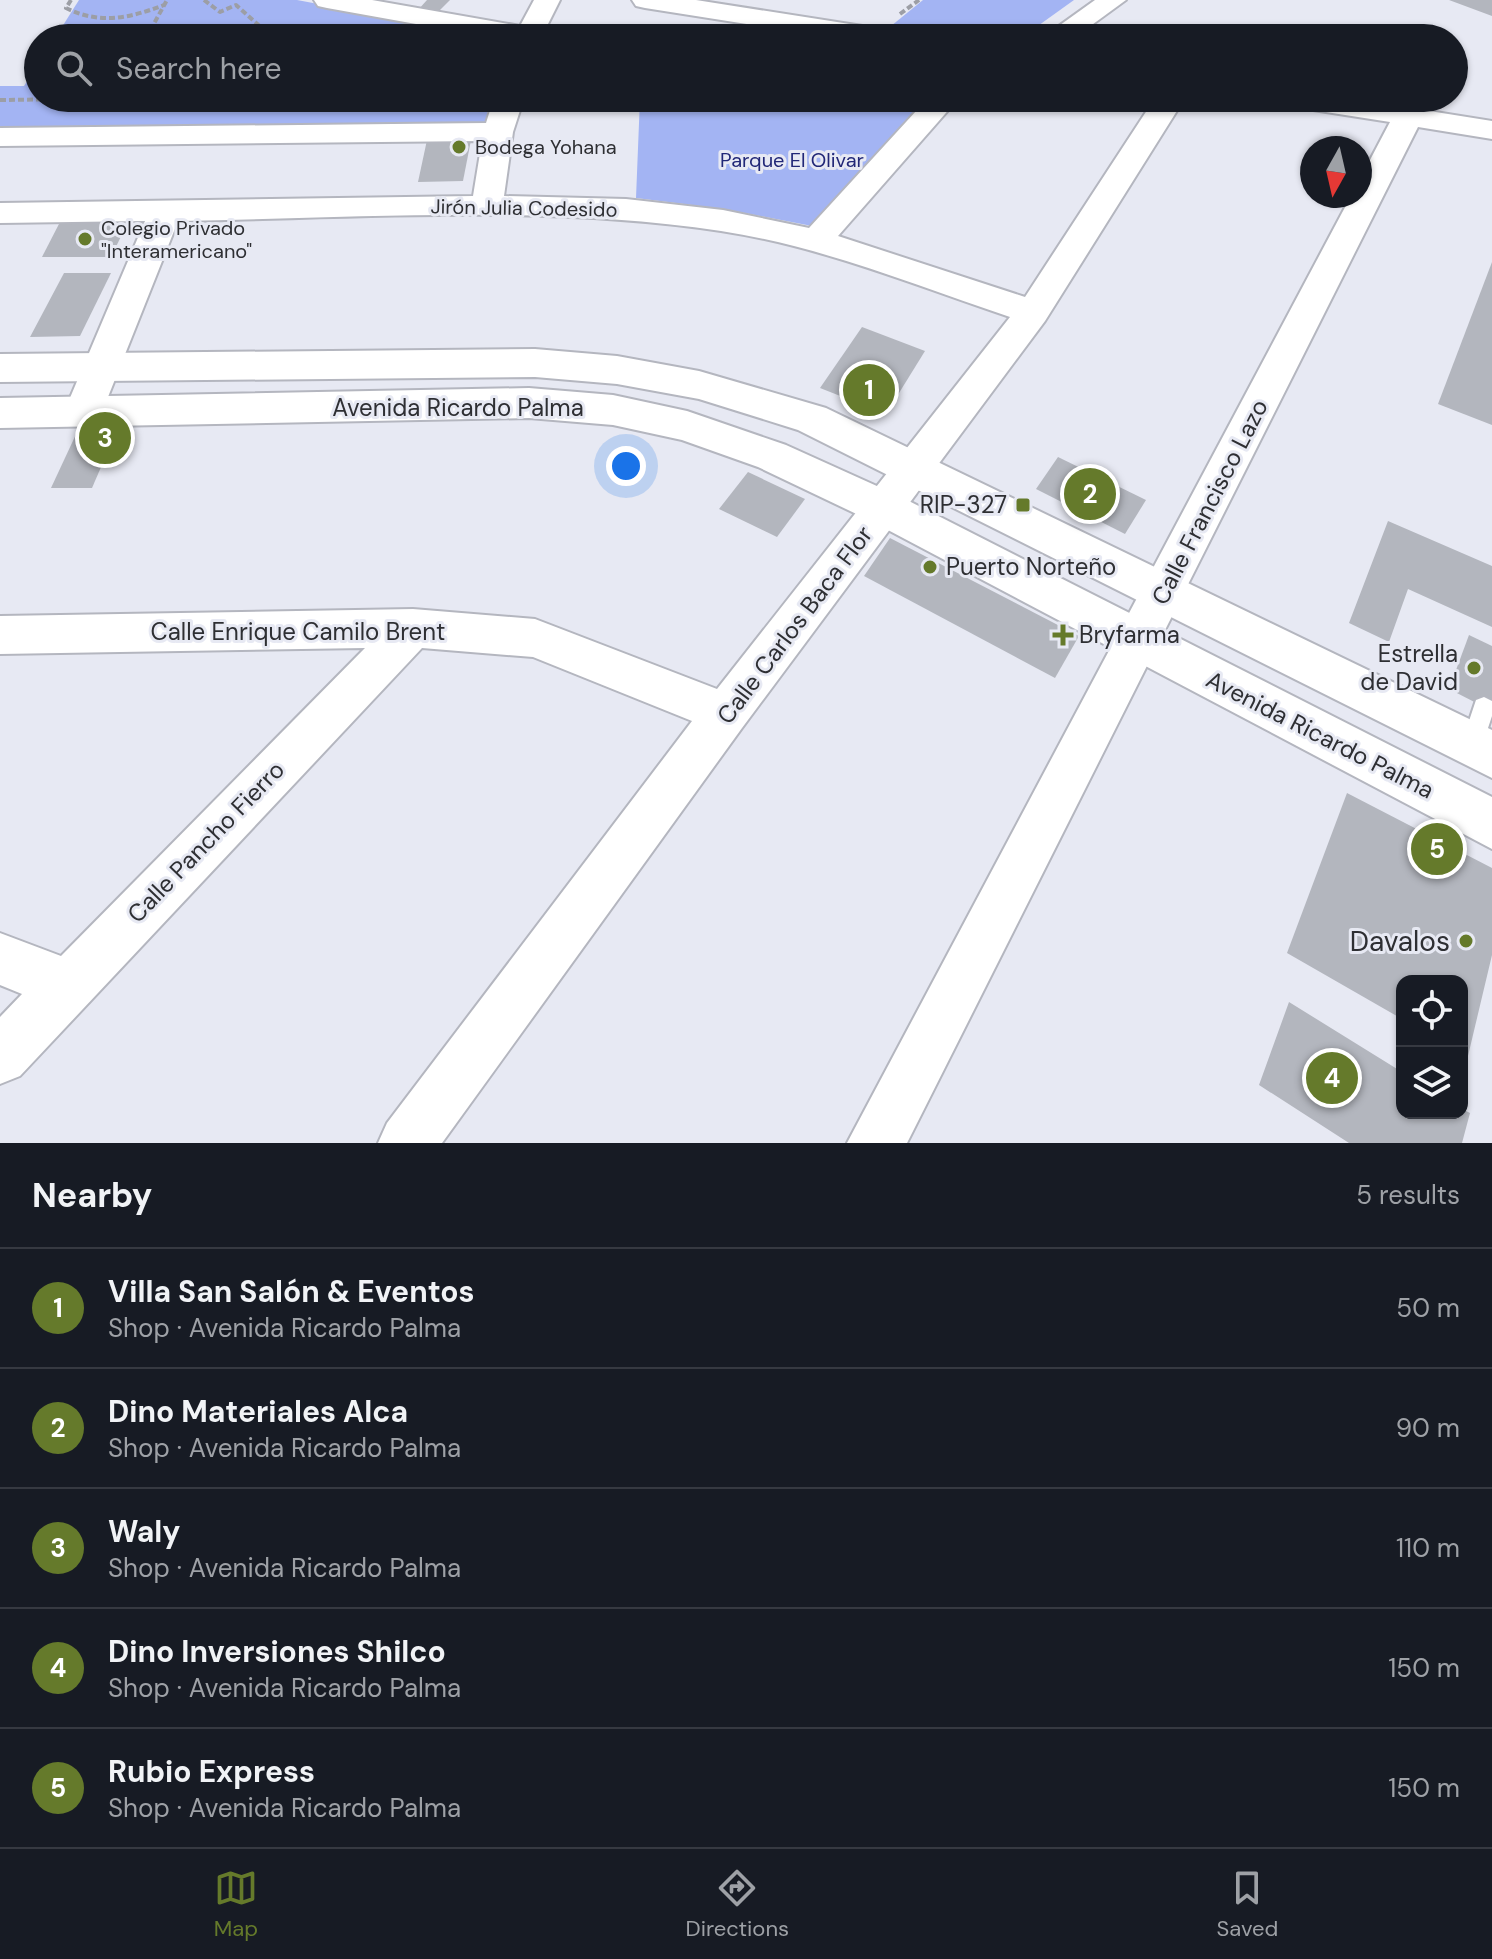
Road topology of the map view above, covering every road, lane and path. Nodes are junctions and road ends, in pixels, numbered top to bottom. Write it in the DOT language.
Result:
graph roads {
  1 [pos="71,0"];
  2 [pos="167,0"];
  3 [pos="204,0"];
  4 [pos="327,0"];
  5 [pos="547,0"];
  6 [pos="645,0"];
  7 [pos="1113,0"];
  8 [pos="164,5"];
  9 [pos="154,24"];
  10 [pos="257,24"];
  11 [pos="457,24"];
  12 [pos="534,24"];
  13 [pos="798,24"];
  14 [pos="1077,24"];
  15 [pos="0,100"];
  16 [pos="24,100"];
  17 [pos="504,112"];
  18 [pos="931,112"];
  19 [pos="1161,112"];
  20 [pos="1389,112"];
  21 [pos="1409,115"];
  22 [pos="1492,130"];
  23 [pos="498,132"];
  24 [pos="0,137"];
  25 [pos="487,206"];
  26 [pos="165,212"];
  27 [pos="0,213"];
  28 [pos="816,240"];
  29 [pos="1033,312"];
  30 [pos="102,367"];
  31 [pos="0,368"];
  32 [pos="83,412"];
  33 [pos="0,413"];
  34 [pos="914,467"];
  35 [pos="884,508"];
  36 [pos="1163,593"];
  37 [pos="413,628"];
  38 [pos="0,635"];
  39 [pos="1137,642"];
  40 [pos="726,713"];
  41 [pos="1483,735"];
  42 [pos="1492,824"];
  43 [pos="0,959"];
  44 [pos="68,985"];
  45 [pos="0,1056"];
  46 [pos="407,1143"];
  47 [pos="876,1143"];
  1 -- 8 [label="path"];
  2 -- 8 [label="path"];
  3 -- 10 [label="path"];
  4 -- 11 [label="street"];
  5 -- 12 [label="street"];
  6 -- 13 [label="street"];
  7 -- 14 [label="street"];
  8 -- 9 [label="path"];
  15 -- 16 [label="path"];
  17 -- 23 [label="street"];
  18 -- 28 [label="street"];
  19 -- 29 [label="street, Calle Carlos Baca Flor"];
  20 -- 21 [label="street"];
  21 -- 22 [label="street"];
  21 -- 36 [label="street, Calle Francisco Lazo"];
  23 -- 24 [label="street"];
  23 -- 25 [label="street"];
  25 -- 26 [label="street, Jirón Julia Codesido"];
  25 -- 28 [label="street, Jirón Julia Codesido"];
  26 -- 27 [label="street, Jirón Julia Codesido"];
  26 -- 30 [label="street"];
  28 -- 29 [label="street, Jirón Julia Codesido"];
  29 -- 34 [label="street, Calle Carlos Baca Flor"];
  30 -- 31 [label="main road, Avenida Ricardo Palma"];
  30 -- 32 [label="street"];
  30 -- 34 [label="main road, Avenida Ricardo Palma"];
  32 -- 33 [label="main road, Avenida Ricardo Palma"];
  32 -- 35 [label="main road, Avenida Ricardo Palma"];
  34 -- 35 [label="street, Calle Carlos Baca Flor"];
  34 -- 36 [label="main road, Avenida Ricardo Palma"];
  35 -- 39 [label="main road, Avenida Ricardo Palma"];
  35 -- 40 [label="street, Calle Carlos Baca Flor"];
  36 -- 39 [label="street, Calle Francisco Lazo"];
  36 -- 41 [label="main road, Avenida Ricardo Palma"];
  37 -- 38 [label="street, Calle Enrique Camilo Brent"];
  37 -- 40 [label="street, Calle Enrique Camilo Brent"];
  37 -- 44 [label="street, Calle Pancho Fierro"];
  39 -- 42 [label="main road, Avenida Ricardo Palma"];
  39 -- 47 [label="street, Calle Francisco Lazo"];
  40 -- 46 [label="street, Calle Carlos Baca Flor"];
  43 -- 44 [label="street"];
  44 -- 45 [label="street, Calle Pancho Fierro"];
}
